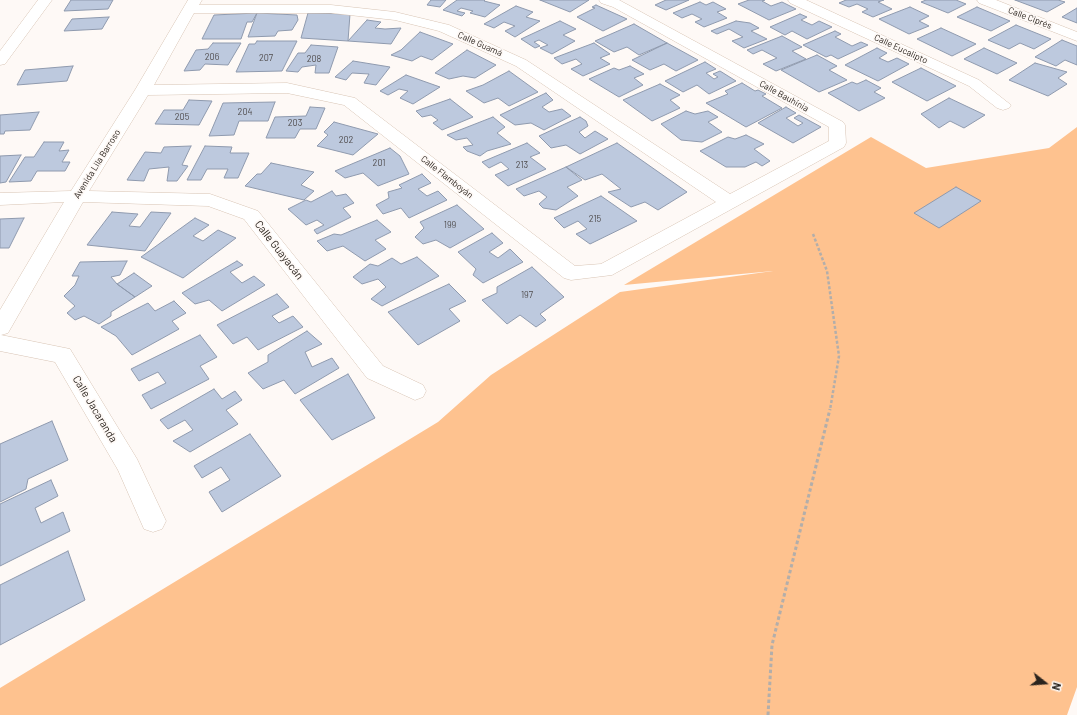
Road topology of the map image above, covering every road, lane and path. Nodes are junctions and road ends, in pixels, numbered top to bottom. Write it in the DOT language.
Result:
graph roads {
  1 [pos="45,0"];
  2 [pos="606,0"];
  3 [pos="795,0"];
  4 [pos="984,0"];
  5 [pos="192,4"];
  6 [pos="1077,37"];
  7 [pos="0,61"];
  8 [pos="143,90"];
  9 [pos="1003,105"];
  10 [pos="77,196"];
  11 [pos="0,200"];
  12 [pos="729,202"];
  13 [pos="813,234"];
  14 [pos="0,328"];
  15 [pos="0,343"];
  16 [pos="415,391"];
  17 [pos="153,521"];
  18 [pos="768,715"];
  1 -- 7 [label="street"];
  2 -- 12 [label="street, Calle Bauhinia"];
  3 -- 9 [label="street, Calle Eucalipto"];
  4 -- 6 [label="street, Calle Ciprés"];
  5 -- 8 [label="street, Avenida Lila Barroso"];
  5 -- 12 [label="street, Calle Guamá"];
  8 -- 10 [label="street, Avenida Lila Barroso"];
  8 -- 12 [label="street, Calle Flamboyán"];
  10 -- 11 [label="street, Calle Guayacán"];
  10 -- 14 [label="street, Avenida Lila Barroso"];
  10 -- 16 [label="street, Calle Guayacán"];
  13 -- 18 [label="path"];
  15 -- 17 [label="street, Calle Jacaranda"];
}
